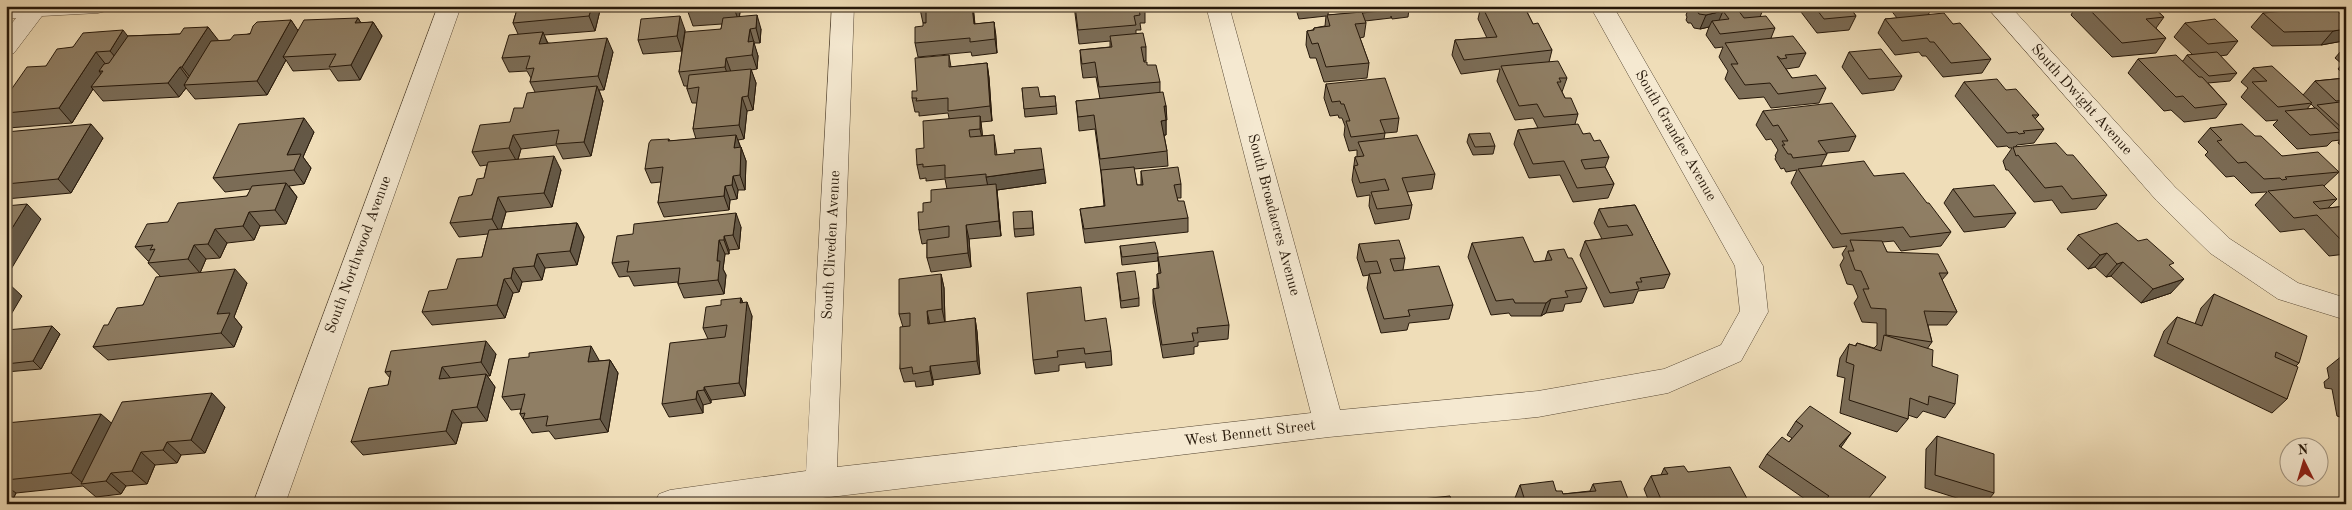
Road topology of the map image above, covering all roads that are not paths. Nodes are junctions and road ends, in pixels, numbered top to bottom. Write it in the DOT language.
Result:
graph roads {
  1 [pos="98,6"];
  2 [pos="450,6"];
  3 [pos="842,6"];
  4 [pos="1217,6"];
  5 [pos="1600,6"];
  6 [pos="1997,6"];
  7 [pos="35,10"];
  8 [pos="6,11"];
  9 [pos="6,48"];
  10 [pos="1749,266"];
  11 [pos="2346,309"];
  12 [pos="1329,424"];
  13 [pos="821,484"];
  14 [pos="269,504"];
  15 [pos="670,504"];
  1 -- 7 [label="street"];
  2 -- 14 [label="street, South Northwood Avenue"];
  3 -- 13 [label="street, South Cliveden Avenue"];
  4 -- 12 [label="street, South Broadacres Avenue"];
  5 -- 10 [label="street, South Grandee Avenue"];
  6 -- 11 [label="street, South Dwight Avenue"];
  7 -- 8 [label="street"];
  7 -- 9 [label="street"];
  10 -- 12 [label="street, West Bennett Street"];
  12 -- 13 [label="street, West Bennett Street"];
  13 -- 15 [label="street, West Bennett Street"];
}
